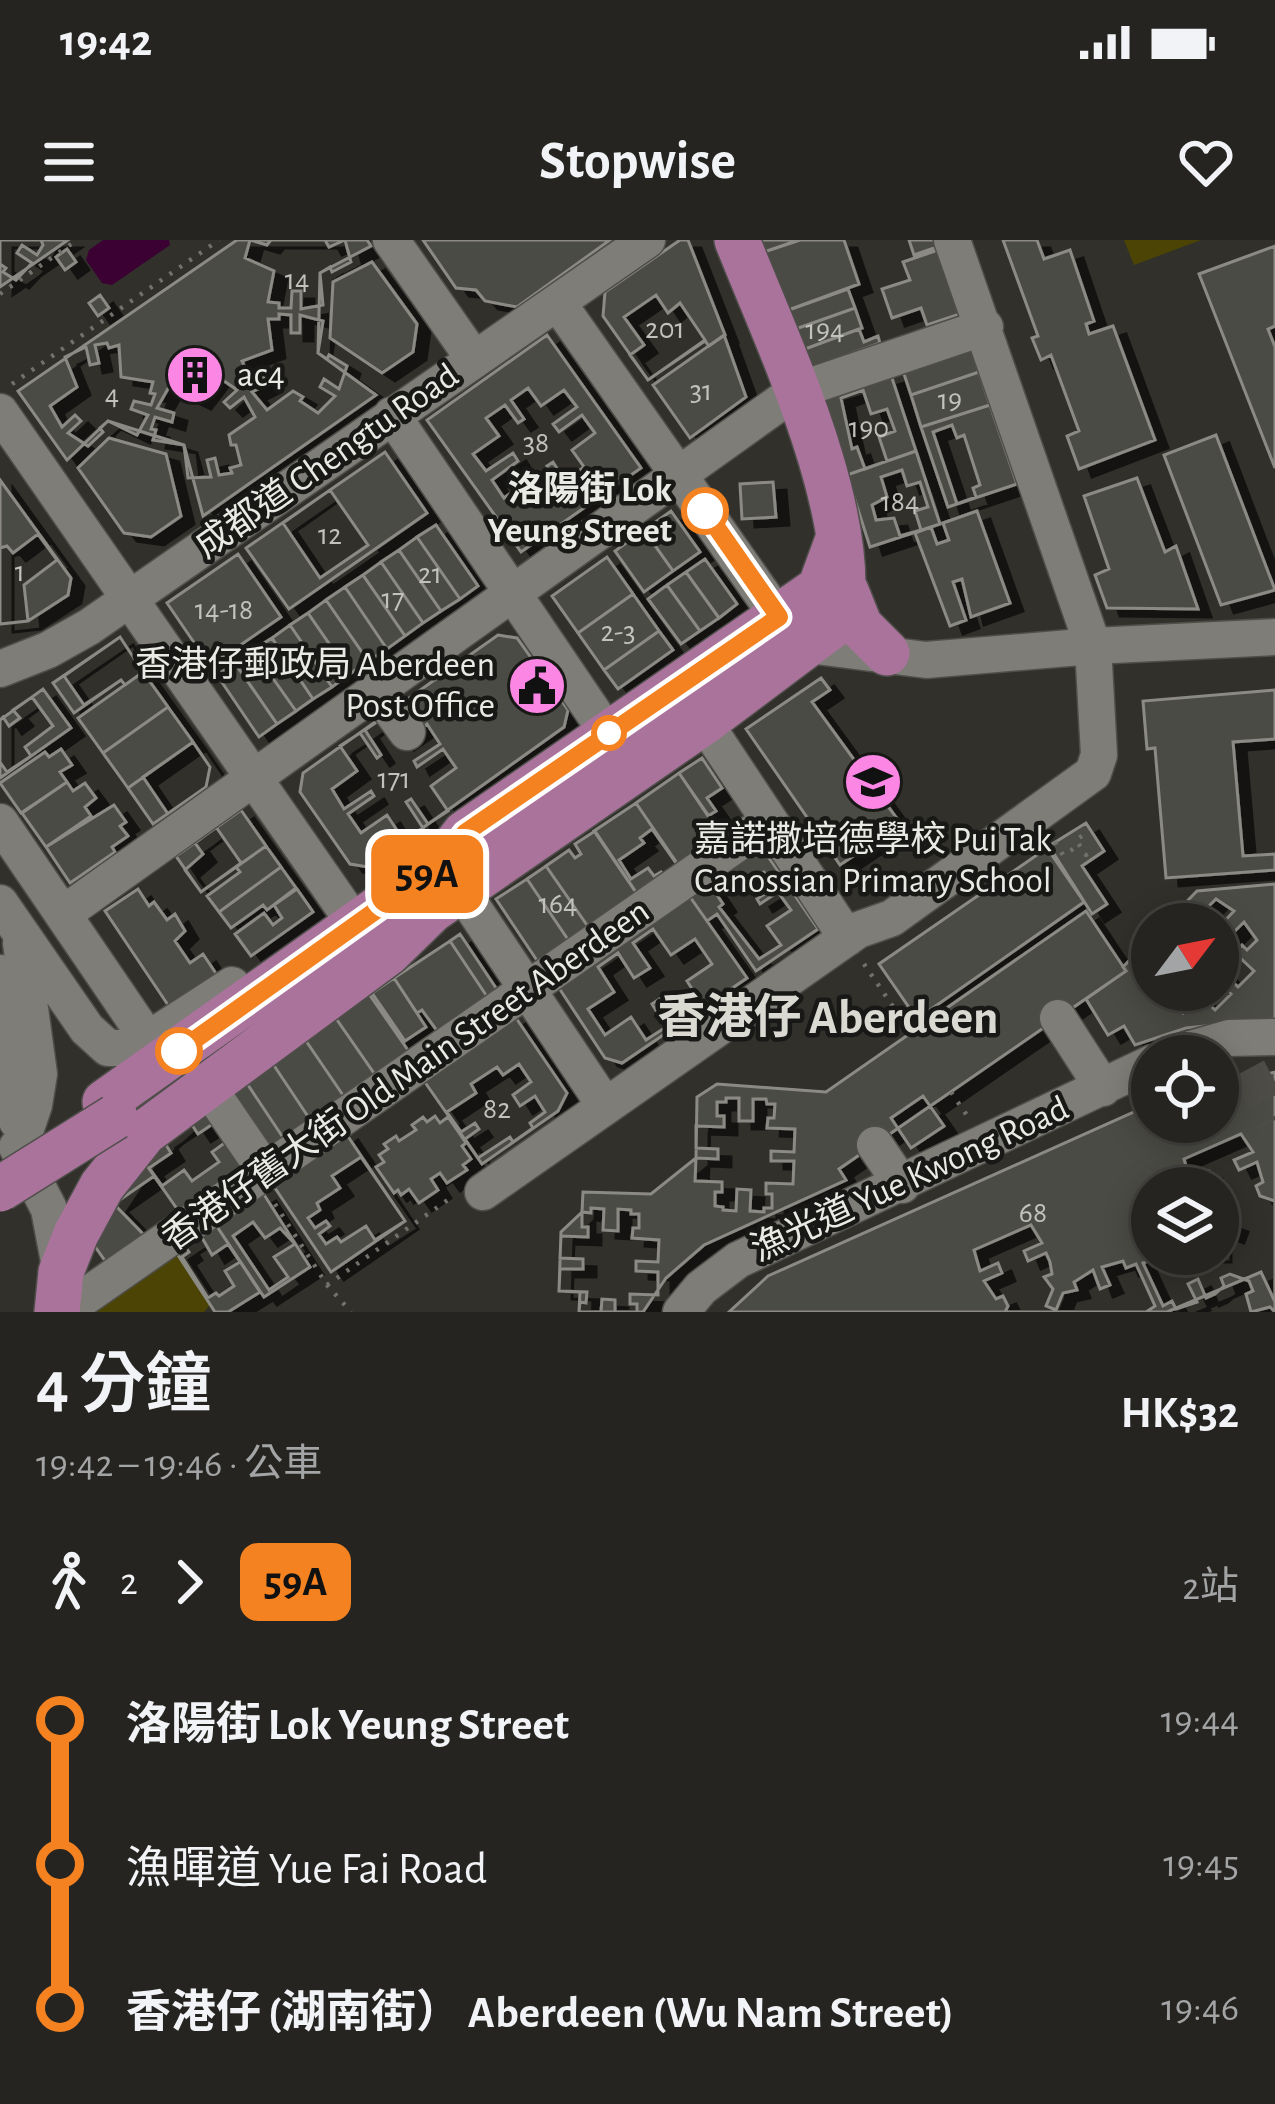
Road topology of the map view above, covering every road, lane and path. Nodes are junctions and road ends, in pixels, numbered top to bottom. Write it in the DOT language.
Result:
graph roads {
  1 [pos="77,240"];
  2 [pos="220,240"];
  3 [pos="391,240"];
  4 [pos="647,240"];
  5 [pos="737,240"];
  6 [pos="952,240"];
  7 [pos="0,294"];
  8 [pos="558,303"];
  9 [pos="985,327"];
  10 [pos="474,359"];
  11 [pos="796,391"];
  12 [pos="2,401"];
  13 [pos="392,415"];
  14 [pos="680,476"];
  15 [pos="838,539"];
  16 [pos="846,591"];
  17 [pos="514,593"];
  18 [pos="129,598"];
  19 [pos="794,631"];
  20 [pos="1275,637"];
  21 [pos="1093,646"];
  22 [pos="887,653"];
  23 [pos="0,668"];
  24 [pos="377,691"];
  25 [pos="704,722"];
  26 [pos="407,733"];
  27 [pos="608,734"];
  28 [pos="253,779"];
  29 [pos="768,821"];
  30 [pos="0,822"];
  31 [pos="1048,832"];
  32 [pos="465,833"];
  33 [pos="1082,836"];
  34 [pos="1083,844"];
  35 [pos="1091,851"];
  36 [pos="446,900"];
  37 [pos="344,908"];
  38 [pos="7,913"];
  39 [pos="63,914"];
  40 [pos="864,932"];
  41 [pos="0,964"];
  42 [pos="528,991"];
  43 [pos="1058,1018"];
  44 [pos="911,1033"];
  45 [pos="149,1041"];
  46 [pos="1131,1068"];
  47 [pos="1095,1077"];
  48 [pos="206,1084"];
  49 [pos="951,1093"];
  50 [pos="604,1104"];
  51 [pos="110,1110"];
  52 [pos="976,1130"];
  53 [pos="874,1145"];
  54 [pos="5,1158"];
  55 [pos="902,1185"];
  56 [pos="270,1187"];
  57 [pos="471,1192"];
  58 [pos="327,1285"];
  59 [pos="60,1299"];
  60 [pos="351,1312"];
  61 [pos="682,1312"];
  1 -- 7 [label="path"];
  2 -- 12 [label="path"];
  3 -- 10 [label="street"];
  4 -- 8 [label="street, 成都道 Chengtu Road"];
  5 -- 11 [label="main road"];
  6 -- 9 [label="street"];
  8 -- 10 [label="street, 成都道 Chengtu Road"];
  8 -- 14 [label="street"];
  9 -- 11 [label="street"];
  9 -- 21 [label="street"];
  10 -- 13 [label="street, 成都道 Chengtu Road"];
  11 -- 14 [label="street"];
  11 -- 15 [label="main road"];
  12 -- 18 [label="street"];
  13 -- 17 [label="street"];
  13 -- 18 [label="street, 成都道 Chengtu Road"];
  14 -- 17 [label="street"];
  14 -- 19 [label="street"];
  15 -- 16 [label="main road"];
  15 -- 19 [label="main road"];
  16 -- 19 [label="main road"];
  16 -- 22 [label="main road"];
  17 -- 24 [label="street"];
  17 -- 27 [label="street"];
  18 -- 23 [label="street, 成都道 Chengtu Road"];
  18 -- 28 [label="street"];
  19 -- 22 [label="street"];
  19 -- 25 [label="main road"];
  19 -- 27 [label="main road"];
  20 -- 21 [label="street"];
  21 -- 22 [label="street"];
  21 -- 40 [label="street"];
  24 -- 26 [label="street"];
  24 -- 28 [label="street"];
  25 -- 29 [label="street"];
  25 -- 36 [label="main road"];
  27 -- 32 [label="main road"];
  28 -- 37 [label="street"];
  28 -- 39 [label="street"];
  29 -- 40 [label="street"];
  29 -- 42 [label="street, 香港仔舊大街 Old Main Street Aberdeen"];
  30 -- 39 [label="street"];
  31 -- 34 [label="path"];
  32 -- 37 [label="street"];
  32 -- 51 [label="main road"];
  33 -- 34 [label="path"];
  34 -- 35 [label="path"];
  36 -- 42 [label="street"];
  36 -- 48 [label="main road"];
  36 -- 51 [label="main road"];
  37 -- 45 [label="street"];
  38 -- 45 [label="street"];
  38 -- 54 [label="street"];
  39 -- 45 [label="street"];
  40 -- 44 [label="path"];
  40 -- 50 [label="street"];
  41 -- 54 [label="street"];
  42 -- 50 [label="street"];
  42 -- 56 [label="street, 香港仔舊大街 Old Main Street Aberdeen"];
  43 -- 47 [label="street"];
  46 -- 47 [label="street, 漁光道 Yue Kwong Road"];
  47 -- 55 [label="street, 漁光道 Yue Kwong Road"];
  48 -- 56 [label="street"];
  48 -- 59 [label="main road"];
  49 -- 52 [label="path"];
  50 -- 57 [label="street"];
  51 -- 54 [label="main road, bridge"];
  53 -- 55 [label="street"];
  54 -- 59 [label="street"];
  55 -- 61 [label="street, 漁光道 Yue Kwong Road"];
  56 -- 58 [label="path"];
  56 -- 59 [label="street, 香港仔舊大街 Old Main Street Aberdeen"];
  57 -- 58 [label="path"];
  58 -- 60 [label="path"];
}
